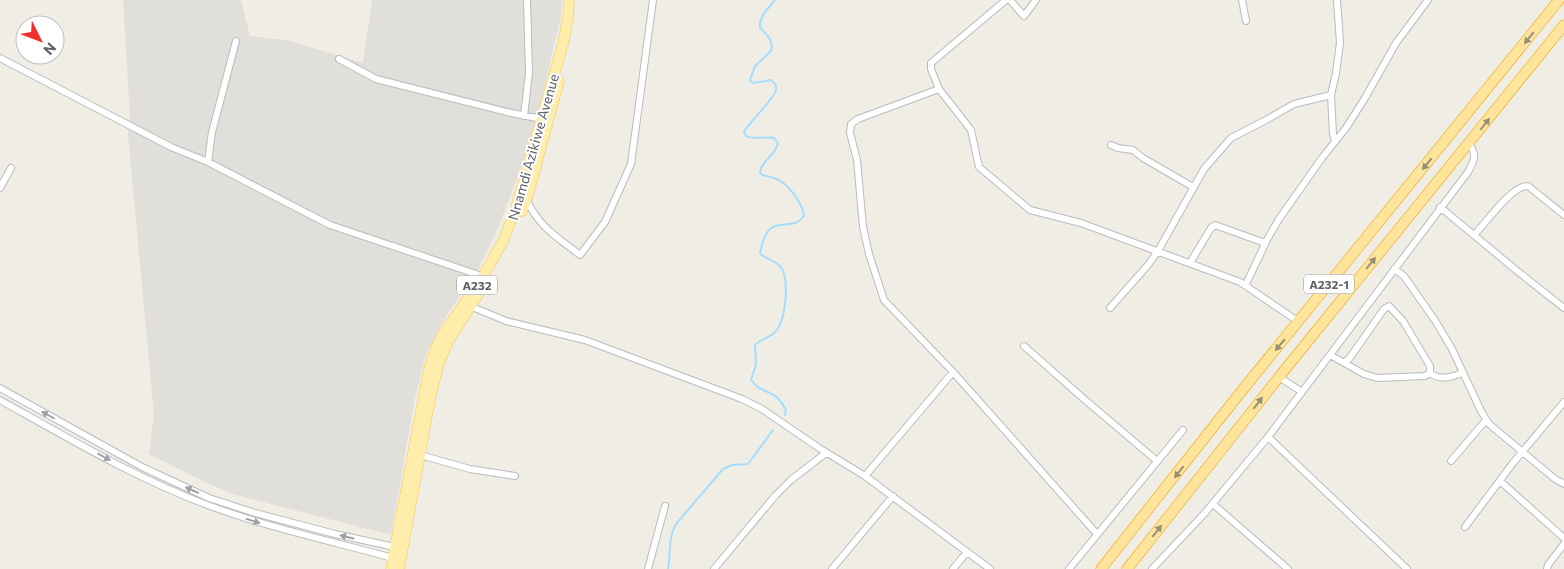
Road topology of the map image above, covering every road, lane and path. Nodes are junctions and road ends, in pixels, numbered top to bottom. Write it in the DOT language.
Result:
graph roads {
  1 [pos="527,0"];
  2 [pos="569,0"];
  3 [pos="576,0"];
  4 [pos="653,0"];
  5 [pos="1008,0"];
  6 [pos="1036,0"];
  7 [pos="1242,0"];
  8 [pos="1338,0"];
  9 [pos="1428,0"];
  10 [pos="1560,0"];
  11 [pos="1246,21"];
  12 [pos="1564,25"];
  13 [pos="236,41"];
  14 [pos="0,58"];
  15 [pos="339,59"];
  16 [pos="940,89"];
  17 [pos="1331,95"];
  18 [pos="524,116"];
  19 [pos="542,119"];
  20 [pos="1335,142"];
  21 [pos="1469,143"];
  22 [pos="1112,145"];
  23 [pos="208,162"];
  24 [pos="10,168"];
  25 [pos="1193,187"];
  26 [pos="0,188"];
  27 [pos="526,199"];
  28 [pos="1440,207"];
  29 [pos="1564,215"];
  30 [pos="1474,235"];
  31 [pos="1266,243"];
  32 [pos="1158,250"];
  33 [pos="1190,263"];
  34 [pos="1394,269"];
  35 [pos="486,278"];
  36 [pos="1246,284"];
  37 [pos="1563,304"];
  38 [pos="470,306"];
  39 [pos="1110,308"];
  40 [pos="1299,322"];
  41 [pos="1024,346"];
  42 [pos="1330,355"];
  43 [pos="1344,362"];
  44 [pos="953,372"];
  45 [pos="1430,373"];
  46 [pos="1462,373"];
  47 [pos="1279,377"];
  48 [pos="0,388"];
  49 [pos="1302,392"];
  50 [pos="0,400"];
  51 [pos="1564,402"];
  52 [pos="1486,420"];
  53 [pos="1183,430"];
  54 [pos="1268,437"];
  55 [pos="826,453"];
  56 [pos="1523,453"];
  57 [pos="420,455"];
  58 [pos="1157,461"];
  59 [pos="1451,461"];
  60 [pos="515,476"];
  61 [pos="865,476"];
  62 [pos="1500,481"];
  63 [pos="1564,484"];
  64 [pos="893,496"];
  65 [pos="1213,504"];
  66 [pos="665,506"];
  67 [pos="1465,527"];
  68 [pos="1097,534"];
  69 [pos="1564,538"];
  70 [pos="1564,544"];
  71 [pos="395,547"];
  72 [pos="967,552"];
  73 [pos="393,558"];
  74 [pos="391,569"];
  75 [pos="398,569"];
  76 [pos="648,569"];
  77 [pos="714,569"];
  78 [pos="832,569"];
  79 [pos="953,569"];
  80 [pos="990,569"];
  81 [pos="1068,569"];
  82 [pos="1101,569"];
  83 [pos="1127,569"];
  84 [pos="1152,569"];
  85 [pos="1288,569"];
  86 [pos="1407,569"];
  87 [pos="1547,569"];
  1 -- 18 [label="street"];
  2 -- 19 [label="main road, Nnamdi Azikiwe Avenue / A232"];
  3 -- 27 [label="main road, Nnamdi Azikiwe Avenue / A232"];
  4 -- 27 [label="street"];
  5 -- 6 [label="street"];
  5 -- 16 [label="street"];
  7 -- 11 [label="street"];
  8 -- 17 [label="street"];
  9 -- 20 [label="street"];
  10 -- 40 [label="highway, A232-1, one-way"];
  21 -- 12 [label="highway, A232-1, one-way"];
  13 -- 23 [label="street"];
  14 -- 23 [label="street"];
  15 -- 18 [label="street"];
  16 -- 32 [label="street"];
  16 -- 44 [label="street"];
  17 -- 20 [label="street"];
  17 -- 25 [label="street"];
  18 -- 19 [label="street"];
  19 -- 35 [label="main road, Nnamdi Azikiwe Avenue / A232"];
  20 -- 31 [label="street"];
  21 -- 28 [label="street"];
  47 -- 21 [label="highway, A232-1, one-way"];
  22 -- 25 [label="street"];
  23 -- 35 [label="street"];
  24 -- 26 [label="street"];
  25 -- 32 [label="street"];
  27 -- 35 [label="main road, Nnamdi Azikiwe Avenue / A232"];
  28 -- 30 [label="street"];
  28 -- 34 [label="street"];
  29 -- 30 [label="street"];
  30 -- 37 [label="street"];
  31 -- 33 [label="street"];
  31 -- 36 [label="street"];
  32 -- 33 [label="street"];
  32 -- 39 [label="street"];
  33 -- 36 [label="street"];
  34 -- 42 [label="street"];
  34 -- 46 [label="street"];
  35 -- 38 [label="main road, Nnamdi Azikiwe Avenue / A232"];
  35 -- 71 [label="main road, Nnamdi Azikiwe Avenue / A232"];
  36 -- 40 [label="street"];
  38 -- 55 [label="street"];
  38 -- 57 [label="main road, Nnamdi Azikiwe Avenue / A232"];
  40 -- 82 [label="highway, A232-1, one-way"];
  41 -- 58 [label="street"];
  42 -- 43 [label="street"];
  42 -- 49 [label="street"];
  43 -- 45 [label="street"];
  43 -- 45 [label="street"];
  44 -- 61 [label="street"];
  44 -- 68 [label="street"];
  45 -- 46 [label="street"];
  46 -- 52 [label="street"];
  47 -- 49 [label="street"];
  83 -- 47 [label="highway, A232-1, one-way"];
  71 -- 48 [label="street, one-way"];
  49 -- 54 [label="street"];
  50 -- 73 [label="street, one-way"];
  51 -- 56 [label="street"];
  52 -- 56 [label="street"];
  52 -- 59 [label="street"];
  53 -- 58 [label="street"];
  54 -- 65 [label="street"];
  54 -- 86 [label="street"];
  55 -- 61 [label="street"];
  55 -- 77 [label="street"];
  56 -- 62 [label="street"];
  56 -- 63 [label="street"];
  57 -- 60 [label="street"];
  57 -- 75 [label="main road, Nnamdi Azikiwe Avenue / A232"];
  58 -- 68 [label="street"];
  61 -- 64 [label="street"];
  62 -- 67 [label="street"];
  62 -- 69 [label="street"];
  64 -- 72 [label="street"];
  64 -- 78 [label="street"];
  65 -- 84 [label="street"];
  65 -- 85 [label="street"];
  66 -- 76 [label="street"];
  68 -- 81 [label="street"];
  70 -- 87 [label="street"];
  71 -- 73 [label="main road, Nnamdi Azikiwe Avenue / A232"];
  72 -- 79 [label="street"];
  72 -- 80 [label="street"];
  73 -- 74 [label="main road, Nnamdi Azikiwe Avenue / A232"];
}
